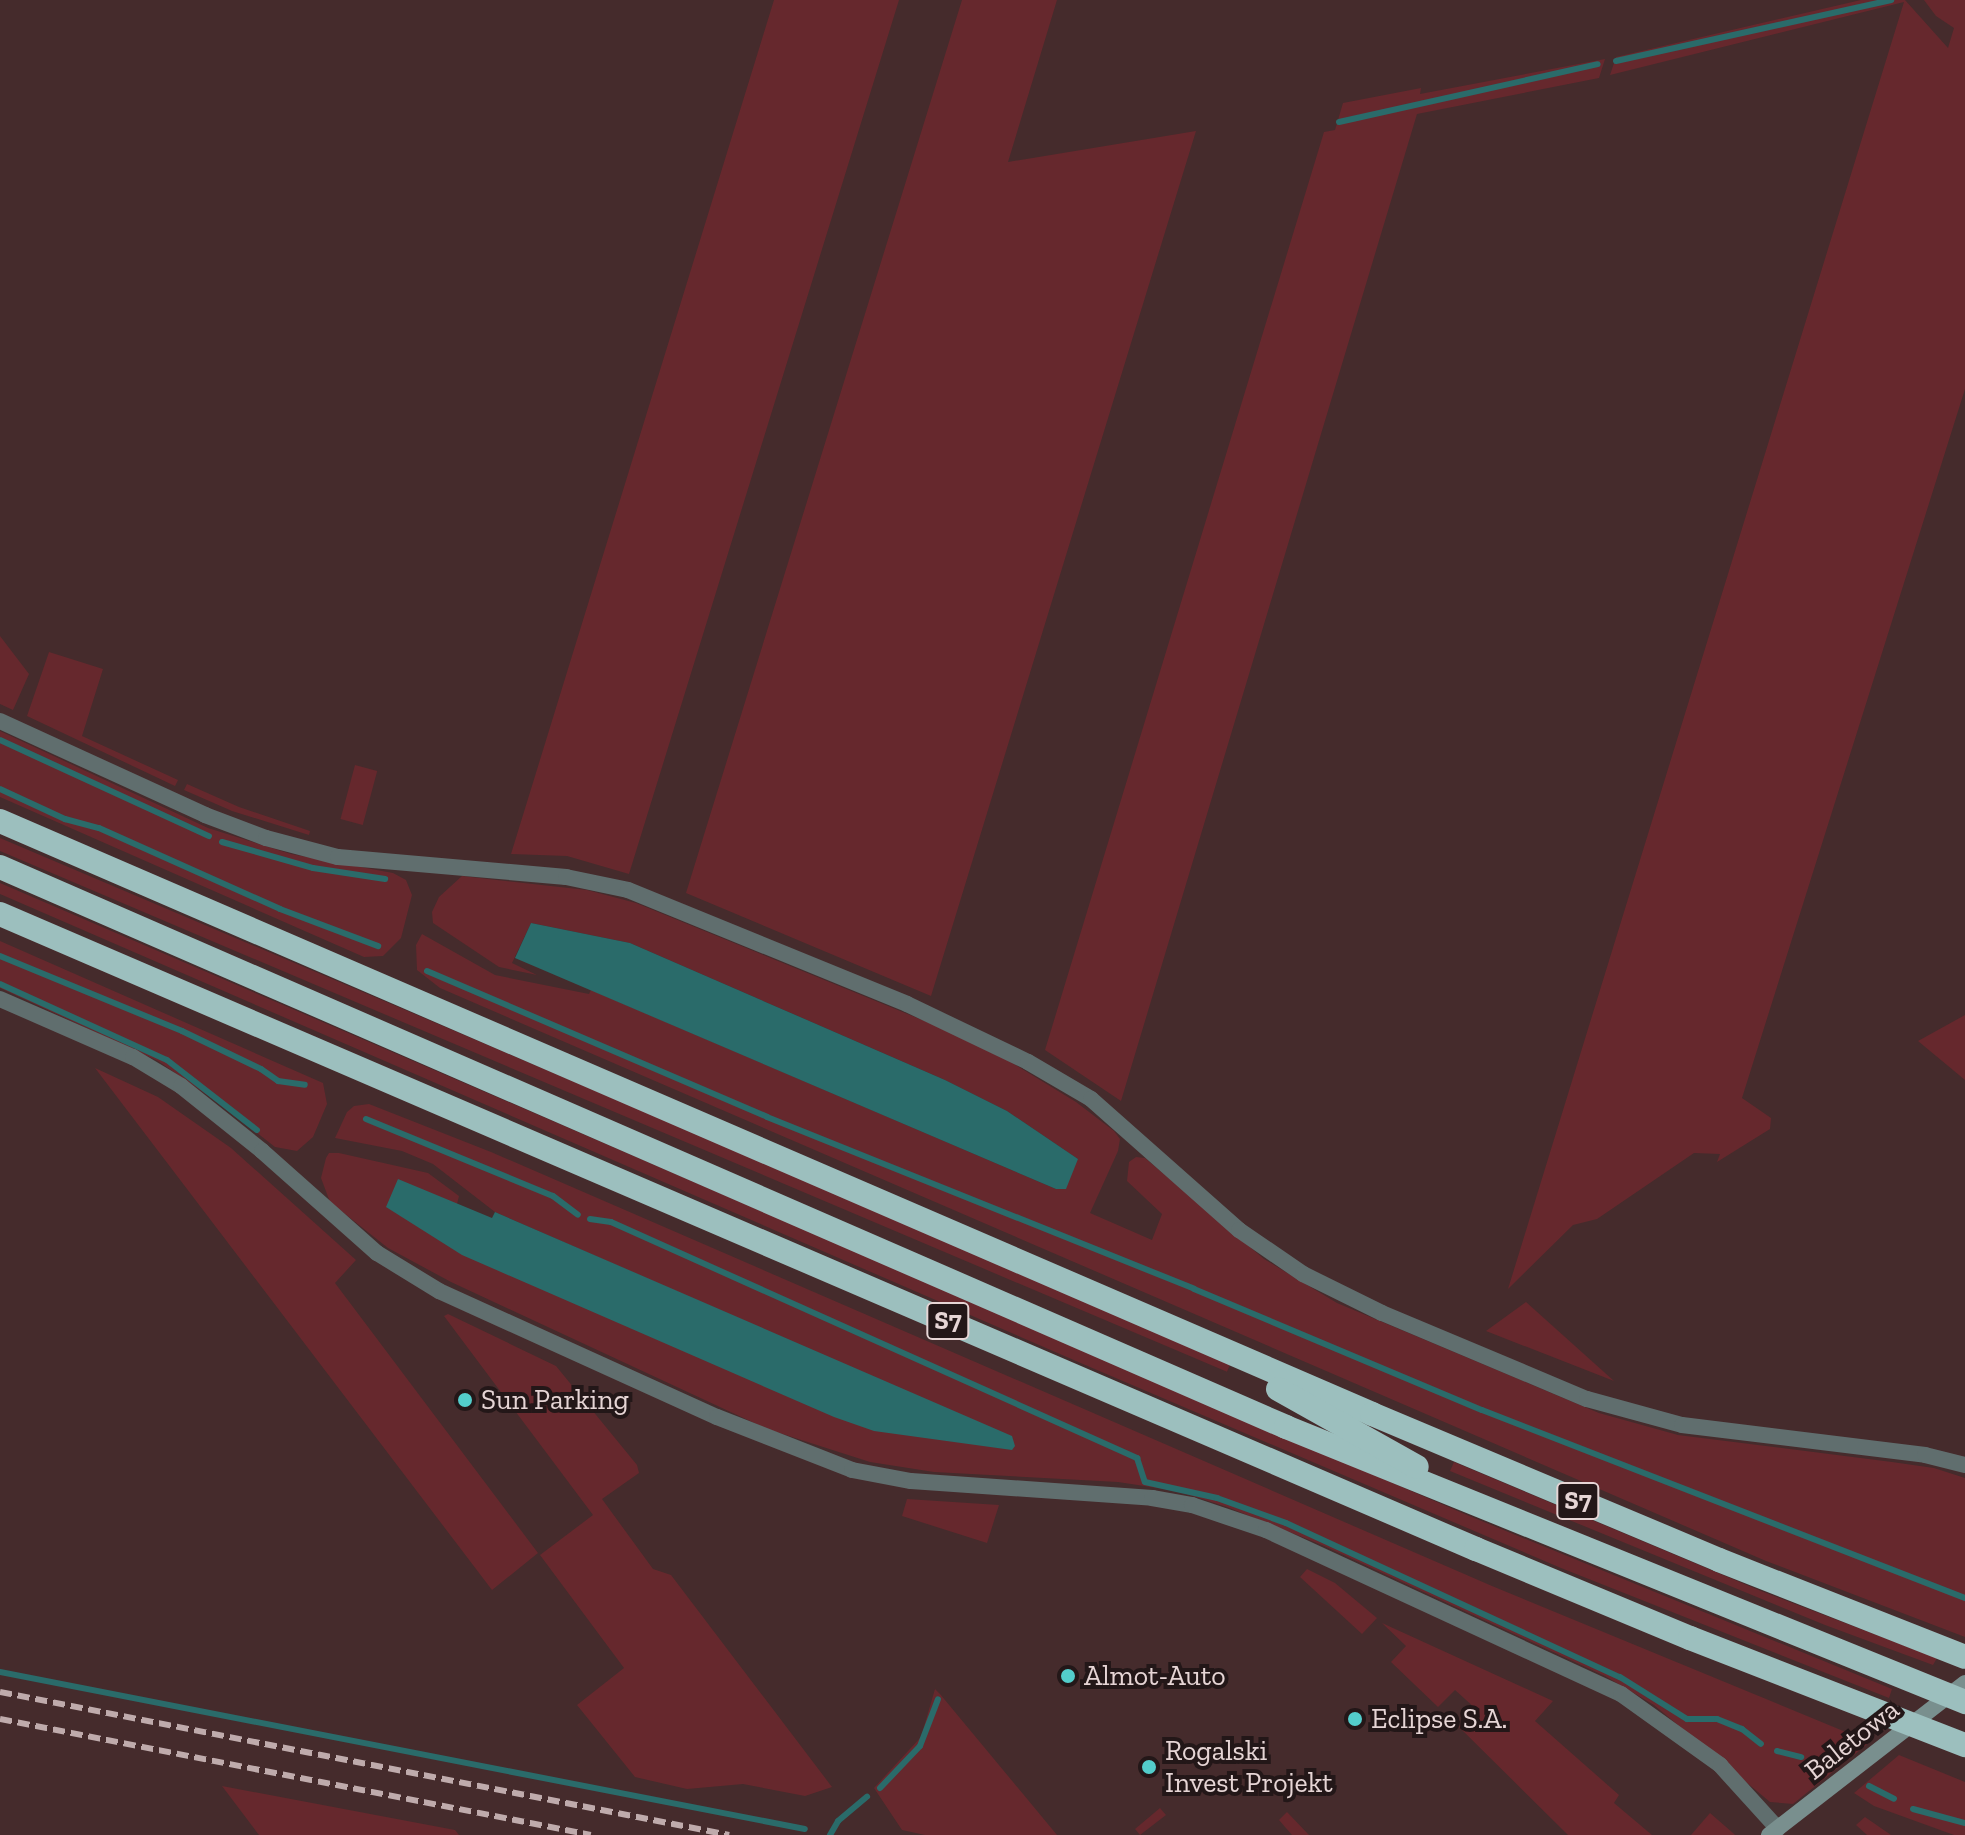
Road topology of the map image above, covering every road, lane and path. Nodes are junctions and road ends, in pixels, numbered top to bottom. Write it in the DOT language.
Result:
graph roads {
  1 [pos="0,721"];
  2 [pos="0,821"];
  3 [pos="0,867"];
  4 [pos="0,914"];
  5 [pos="0,999"];
  6 [pos="1195,1337"];
  7 [pos="1965,1465"];
  8 [pos="1451,1491"];
  9 [pos="1965,1657"];
  10 [pos="1965,1683"];
  11 [pos="1965,1702"];
  12 [pos="1965,1745"];
  13 [pos="1773,1832"];
  1 -- 7 [label="street"];
  2 -- 6 [label="highway, S7"];
  3 -- 8 [label="highway"];
  4 -- 12 [label="highway, S7"];
  5 -- 13 [label="street"];
  6 -- 8 [label="highway"];
  6 -- 9 [label="highway, S7"];
  8 -- 11 [label="highway"];
  10 -- 13 [label="street, Baletowa"];
}
